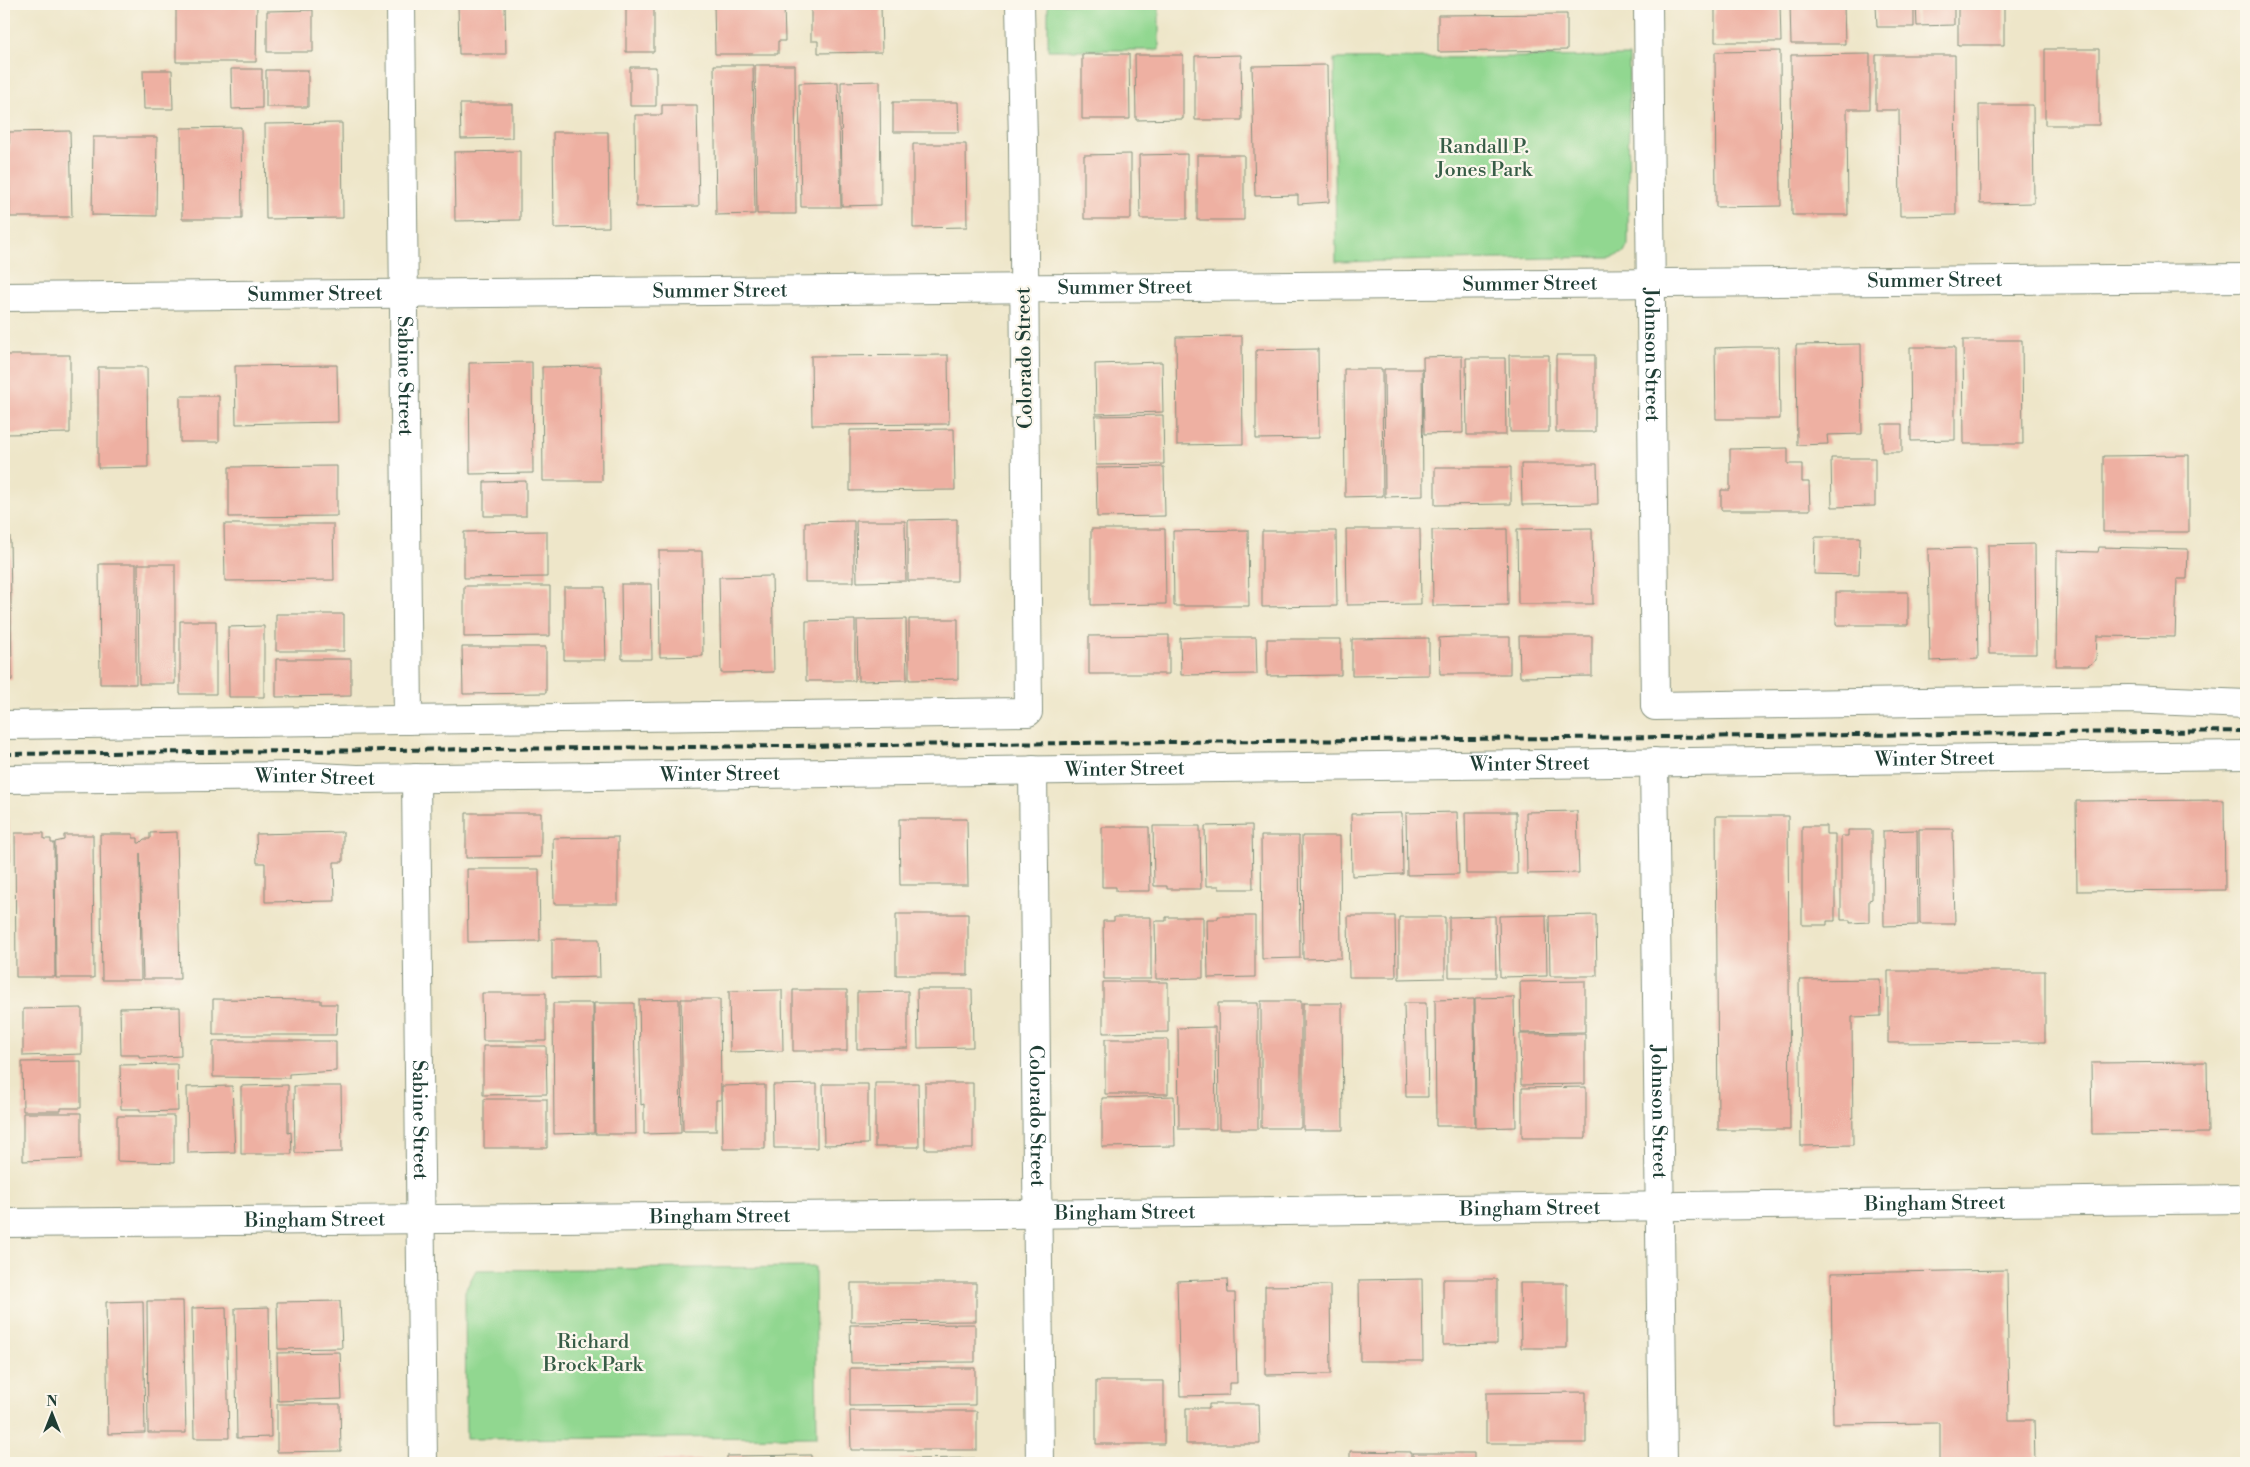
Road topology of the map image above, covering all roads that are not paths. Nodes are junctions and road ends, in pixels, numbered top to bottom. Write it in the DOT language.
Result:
graph roads {
  1 [pos="401,4"];
  2 [pos="1020,4"];
  3 [pos="1648,4"];
  4 [pos="2246,278"];
  5 [pos="1651,283"];
  6 [pos="1024,289"];
  7 [pos="404,294"];
  8 [pos="4,297"];
  9 [pos="2246,704"];
  10 [pos="408,720"];
  11 [pos="4,725"];
  12 [pos="2246,755"];
  13 [pos="1654,762"];
  14 [pos="1033,770"];
  15 [pos="416,778"];
  16 [pos="4,779"];
  17 [pos="2246,1199"];
  18 [pos="1660,1209"];
  19 [pos="1038,1212"];
  20 [pos="421,1219"];
  21 [pos="4,1224"];
  22 [pos="423,1463"];
  23 [pos="1040,1463"];
  24 [pos="1663,1463"];
  1 -- 7 [label="street, Sabine Street"];
  2 -- 6 [label="street, Colorado Street"];
  3 -- 5 [label="street, Johnson Street"];
  4 -- 5 [label="street, Summer Street"];
  5 -- 6 [label="street, Summer Street"];
  5 -- 9 [label="street, Johnson Street"];
  6 -- 7 [label="street, Summer Street"];
  6 -- 10 [label="street, Colorado Street"];
  7 -- 8 [label="street, Summer Street"];
  7 -- 10 [label="street, Sabine Street"];
  10 -- 11 [label="street"];
  12 -- 13 [label="street, Winter Street"];
  13 -- 14 [label="street, Winter Street"];
  13 -- 18 [label="street, Johnson Street"];
  14 -- 15 [label="street, Winter Street"];
  14 -- 19 [label="street, Colorado Street"];
  15 -- 16 [label="street, Winter Street"];
  15 -- 20 [label="street, Sabine Street"];
  17 -- 18 [label="street, Bingham Street"];
  18 -- 19 [label="street, Bingham Street"];
  18 -- 24 [label="street, Johnson Street"];
  19 -- 20 [label="street, Bingham Street"];
  19 -- 23 [label="street, Colorado Street"];
  20 -- 21 [label="street, Bingham Street"];
  20 -- 22 [label="street, Sabine Street"];
}
